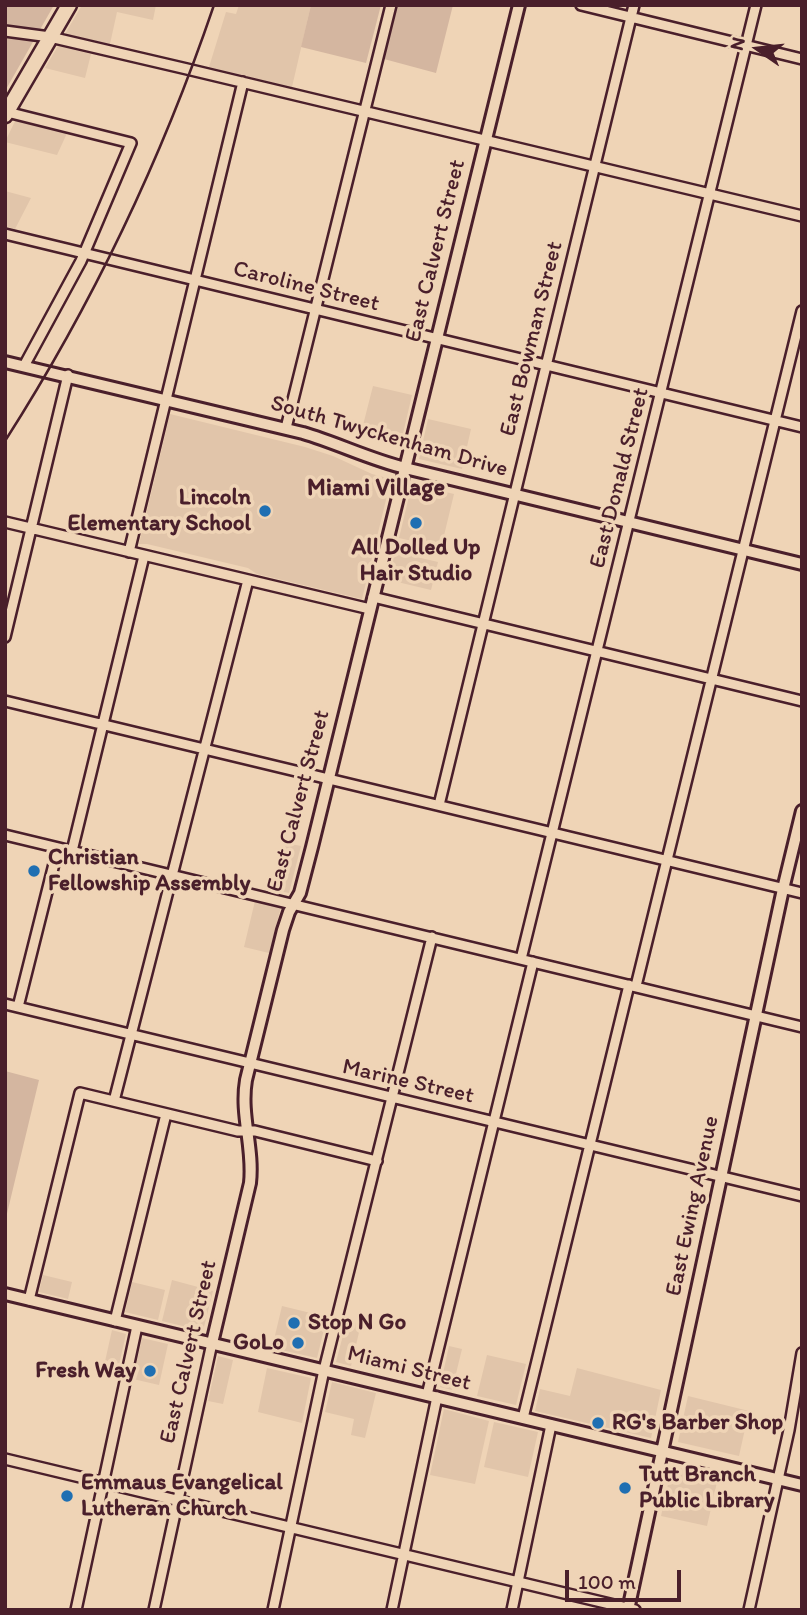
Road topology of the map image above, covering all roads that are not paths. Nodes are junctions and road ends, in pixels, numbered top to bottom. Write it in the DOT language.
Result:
graph roads {
  1 [pos="69,5"];
  2 [pos="391,5"];
  3 [pos="519,5"];
  4 [pos="581,5"];
  5 [pos="634,5"];
  6 [pos="755,5"];
  7 [pos="631,17"];
  8 [pos="5,31"];
  9 [pos="50,37"];
  10 [pos="746,46"];
  11 [pos="802,59"];
  12 [pos="243,82"];
  13 [pos="363,111"];
  14 [pos="6,113"];
  15 [pos="485,141"];
  16 [pos="594,166"];
  17 [pos="709,194"];
  18 [pos="802,216"];
  19 [pos="5,234"];
  20 [pos="84,253"];
  21 [pos="195,280"];
  22 [pos="315,309"];
  23 [pos="802,311"];
  24 [pos="436,338"];
  25 [pos="5,362"];
  26 [pos="546,365"];
  27 [pos="24,366"];
  28 [pos="68,375"];
  29 [pos="661,392"];
  30 [pos="166,400"];
  31 [pos="775,421"];
  32 [pos="802,427"];
  33 [pos="286,428"];
  34 [pos="405,468"];
  35 [pos="514,494"];
  36 [pos="5,522"];
  37 [pos="629,522"];
  38 [pos="32,528"];
  39 [pos="743,550"];
  40 [pos="129,552"];
  41 [pos="144,556"];
  42 [pos="802,564"];
  43 [pos="248,580"];
  44 [pos="372,603"];
  45 [pos="483,624"];
  46 [pos="5,637"];
  47 [pos="597,651"];
  48 [pos="711,679"];
  49 [pos="5,701"];
  50 [pos="802,701"];
  51 [pos="103,725"];
  52 [pos="204,749"];
  53 [pos="328,779"];
  54 [pos="439,804"];
  55 [pos="802,811"];
  56 [pos="552,832"];
  57 [pos="5,835"];
  58 [pos="58,848"];
  59 [pos="72,851"];
  60 [pos="667,860"];
  61 [pos="172,875"];
  62 [pos="783,888"];
  63 [pos="802,893"];
  64 [pos="295,904"];
  65 [pos="432,937"];
  66 [pos="522,959"];
  67 [pos="533,962"];
  68 [pos="632,986"];
  69 [pos="5,1004"];
  70 [pos="18,1007"];
  71 [pos="755,1016"];
  72 [pos="802,1027"];
  73 [pos="130,1034"];
  74 [pos="250,1064"];
  75 [pos="392,1097"];
  76 [pos="114,1101"];
  77 [pos="166,1114"];
  78 [pos="494,1122"];
  79 [pos="247,1132"];
  80 [pos="590,1145"];
  81 [pos="377,1161"];
  82 [pos="721,1177"];
  83 [pos="802,1196"];
  84 [pos="5,1294"];
  85 [pos="29,1300"];
  86 [pos="115,1321"];
  87 [pos="136,1326"];
  88 [pos="212,1343"];
  89 [pos="802,1353"];
  90 [pos="324,1370"];
  91 [pos="432,1396"];
  92 [pos="523,1418"];
  93 [pos="551,1425"];
  94 [pos="662,1451"];
  95 [pos="5,1459"];
  96 [pos="778,1479"];
  97 [pos="102,1482"];
  98 [pos="802,1485"];
  99 [pos="177,1500"];
  100 [pos="290,1527"];
  101 [pos="403,1554"];
  102 [pos="518,1581"];
  103 [pos="630,1609"];
  104 [pos="76,1610"];
  105 [pos="154,1610"];
  106 [pos="273,1610"];
  107 [pos="392,1610"];
  108 [pos="512,1610"];
  109 [pos="749,1610"];
  1 -- 9 [label="main road"];
  2 -- 13 [label="street"];
  3 -- 15 [label="street, East Calvert Street"];
  4 -- 7 [label="street"];
  5 -- 7 [label="street, East Bowman Street"];
  6 -- 10 [label="street, East Donald Street"];
  7 -- 10 [label="street"];
  7 -- 16 [label="street, East Bowman Street"];
  8 -- 9 [label="street"];
  9 -- 12 [label="street"];
  9 -- 14 [label="main road"];
  10 -- 11 [label="street"];
  10 -- 17 [label="street, East Donald Street"];
  12 -- 13 [label="street"];
  12 -- 21 [label="street"];
  13 -- 15 [label="street"];
  13 -- 22 [label="street"];
  14 -- 20 [label="street"];
  15 -- 16 [label="street"];
  15 -- 24 [label="street, East Calvert Street"];
  16 -- 17 [label="street"];
  16 -- 26 [label="street, East Bowman Street"];
  17 -- 18 [label="street"];
  17 -- 29 [label="street, East Donald Street"];
  19 -- 20 [label="street, Caroline Street"];
  20 -- 21 [label="street, Caroline Street"];
  20 -- 27 [label="street"];
  21 -- 22 [label="street, Caroline Street"];
  21 -- 30 [label="street"];
  22 -- 24 [label="street, Caroline Street"];
  22 -- 33 [label="street"];
  23 -- 31 [label="street"];
  24 -- 26 [label="street, Caroline Street"];
  24 -- 34 [label="street, East Calvert Street"];
  25 -- 27 [label="street, South Twyckenham Drive"];
  26 -- 29 [label="street, Caroline Street"];
  26 -- 35 [label="street, East Bowman Street"];
  27 -- 28 [label="street, South Twyckenham Drive"];
  28 -- 30 [label="street, South Twyckenham Drive"];
  28 -- 38 [label="street"];
  29 -- 31 [label="street, Caroline Street"];
  29 -- 37 [label="street, East Donald Street"];
  30 -- 33 [label="street, South Twyckenham Drive"];
  30 -- 40 [label="street"];
  31 -- 32 [label="street, Caroline Street"];
  31 -- 39 [label="street"];
  33 -- 34 [label="street, South Twyckenham Drive"];
  34 -- 35 [label="street, South Twyckenham Drive"];
  34 -- 44 [label="street, East Calvert Street"];
  35 -- 37 [label="street, South Twyckenham Drive"];
  35 -- 45 [label="street, East Bowman Street"];
  36 -- 38 [label="street"];
  37 -- 39 [label="street, South Twyckenham Drive"];
  37 -- 47 [label="street, East Donald Street"];
  38 -- 40 [label="street"];
  38 -- 46 [label="street"];
  39 -- 42 [label="street, South Twyckenham Drive"];
  39 -- 48 [label="street"];
  40 -- 41 [label="street"];
  41 -- 43 [label="street"];
  41 -- 51 [label="street"];
  43 -- 44 [label="street"];
  43 -- 52 [label="street"];
  44 -- 45 [label="street"];
  44 -- 53 [label="street, East Calvert Street"];
  45 -- 47 [label="street"];
  45 -- 54 [label="street, East Bowman Street"];
  47 -- 48 [label="street"];
  47 -- 56 [label="street, East Donald Street"];
  48 -- 50 [label="street"];
  48 -- 60 [label="street"];
  49 -- 51 [label="street"];
  51 -- 52 [label="street"];
  51 -- 59 [label="street"];
  52 -- 53 [label="street"];
  52 -- 61 [label="street"];
  53 -- 54 [label="street"];
  53 -- 64 [label="street, East Calvert Street"];
  54 -- 56 [label="street"];
  55 -- 62 [label="street, East Ewing Avenue"];
  56 -- 60 [label="street"];
  56 -- 66 [label="street, East Donald Street"];
  57 -- 58 [label="street"];
  58 -- 59 [label="street"];
  58 -- 70 [label="street"];
  59 -- 61 [label="street"];
  60 -- 62 [label="street"];
  60 -- 68 [label="street"];
  61 -- 64 [label="street"];
  61 -- 73 [label="street"];
  62 -- 63 [label="street"];
  62 -- 71 [label="street, East Ewing Avenue"];
  64 -- 65 [label="street"];
  64 -- 74 [label="street, East Calvert Street"];
  65 -- 66 [label="street"];
  65 -- 75 [label="street"];
  66 -- 67 [label="street"];
  67 -- 68 [label="street"];
  67 -- 78 [label="street"];
  68 -- 71 [label="street"];
  68 -- 80 [label="street"];
  69 -- 70 [label="street, Marine Street"];
  70 -- 73 [label="street, Marine Street"];
  71 -- 72 [label="street"];
  71 -- 82 [label="street, East Ewing Avenue"];
  73 -- 74 [label="street, Marine Street"];
  73 -- 76 [label="street"];
  74 -- 75 [label="street, Marine Street"];
  74 -- 79 [label="street, East Calvert Street"];
  75 -- 78 [label="street, Marine Street"];
  75 -- 81 [label="street"];
  76 -- 77 [label="street"];
  76 -- 85 [label="street"];
  77 -- 79 [label="street"];
  77 -- 86 [label="street"];
  78 -- 80 [label="street, Marine Street"];
  78 -- 91 [label="street"];
  79 -- 81 [label="street"];
  79 -- 88 [label="street, East Calvert Street"];
  80 -- 82 [label="street, Marine Street"];
  80 -- 92 [label="street"];
  81 -- 90 [label="street"];
  82 -- 83 [label="street, Marine Street"];
  82 -- 94 [label="street, East Ewing Avenue"];
  84 -- 85 [label="street, Miami Street"];
  85 -- 86 [label="street, Miami Street"];
  86 -- 87 [label="street, Miami Street"];
  87 -- 88 [label="street, Miami Street"];
  87 -- 97 [label="street"];
  88 -- 90 [label="street, Miami Street"];
  88 -- 99 [label="street, East Calvert Street"];
  89 -- 96 [label="street"];
  90 -- 91 [label="street, Miami Street"];
  90 -- 100 [label="street"];
  91 -- 92 [label="street, Miami Street"];
  91 -- 101 [label="street"];
  92 -- 93 [label="street, Miami Street"];
  93 -- 94 [label="street, Miami Street"];
  93 -- 102 [label="street"];
  94 -- 96 [label="street, Miami Street"];
  94 -- 103 [label="street, East Ewing Avenue"];
  95 -- 97 [label="street"];
  96 -- 98 [label="street, Miami Street"];
  96 -- 109 [label="street"];
  97 -- 99 [label="street"];
  97 -- 104 [label="street"];
  99 -- 100 [label="street"];
  99 -- 105 [label="street, East Calvert Street"];
  100 -- 101 [label="street"];
  100 -- 106 [label="street"];
  101 -- 102 [label="street"];
  101 -- 107 [label="street"];
  102 -- 103 [label="street"];
  102 -- 108 [label="street"];
}
